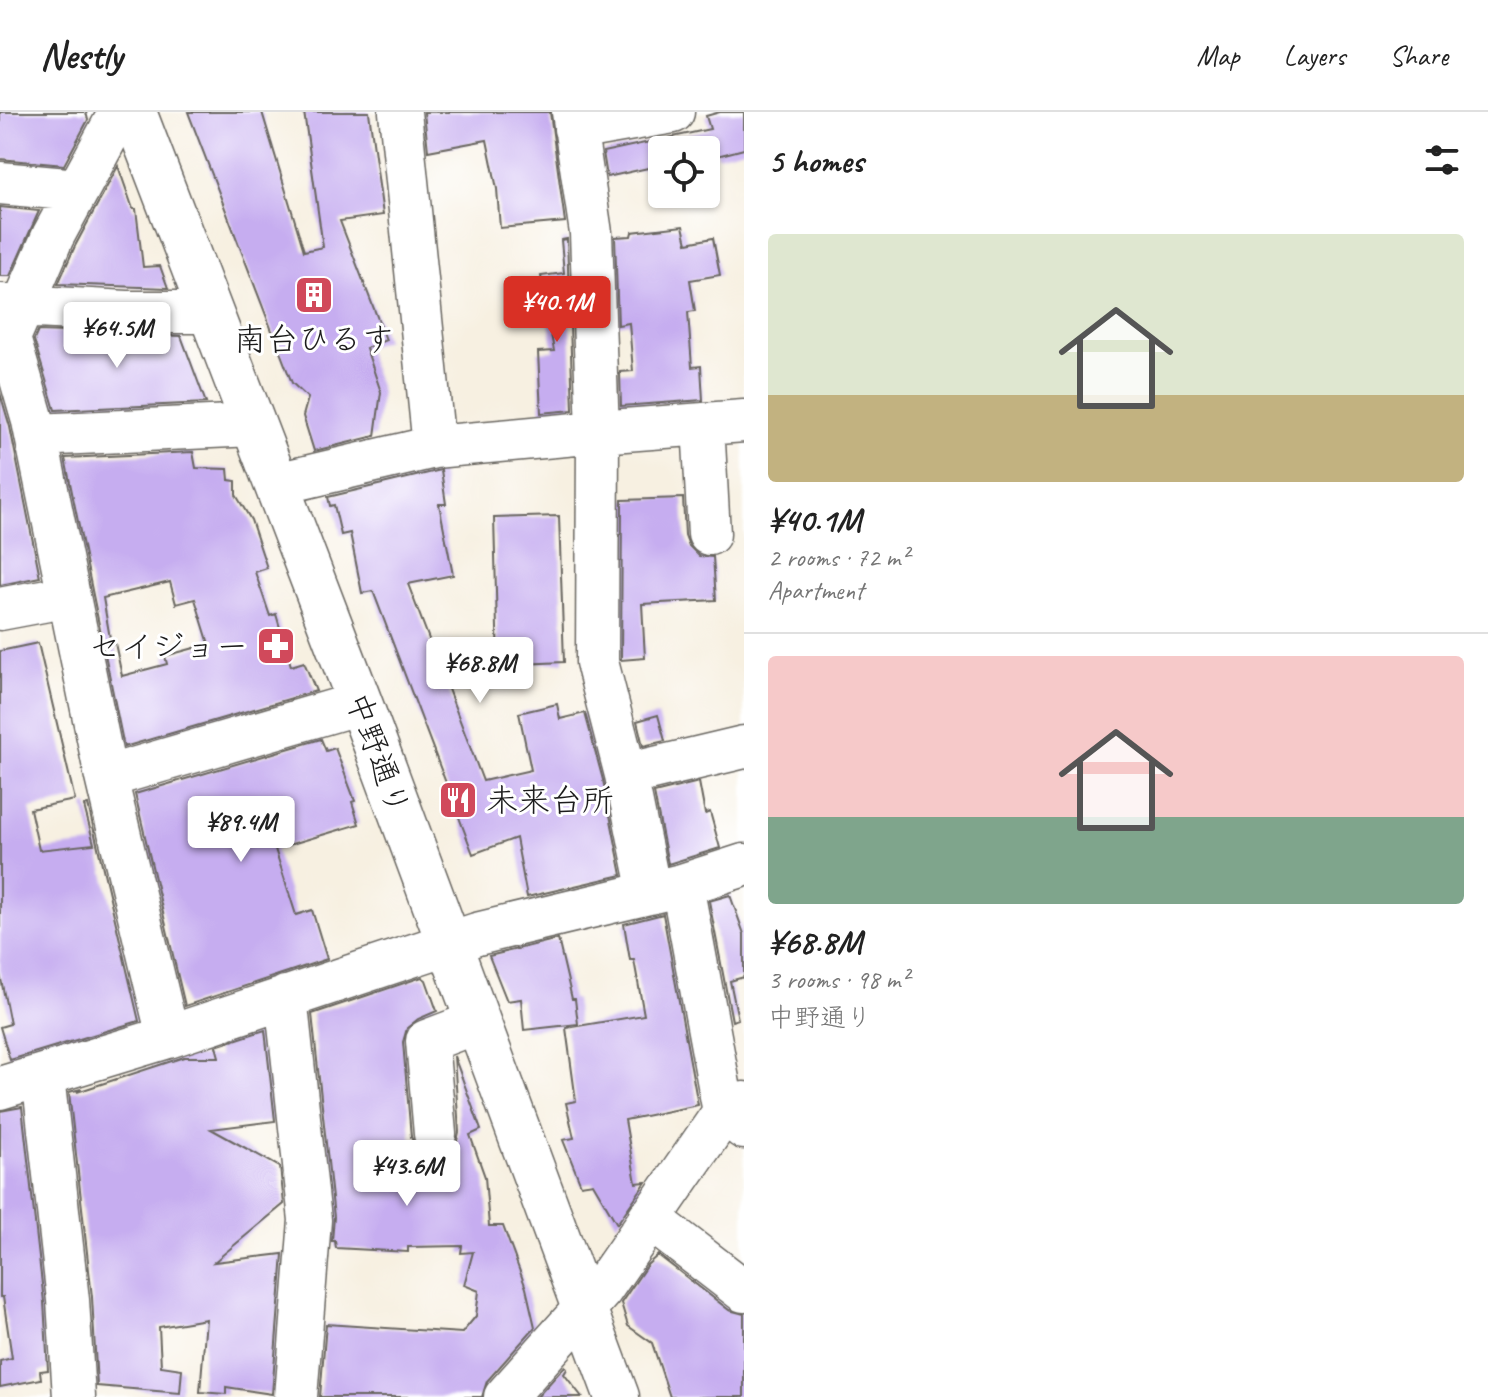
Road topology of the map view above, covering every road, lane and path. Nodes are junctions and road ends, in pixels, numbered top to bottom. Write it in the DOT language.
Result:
graph roads {
  1 [pos="120,112"];
  2 [pos="134,112"];
  3 [pos="400,112"];
  4 [pos="673,112"];
  5 [pos="574,121"];
  6 [pos="0,183"];
  7 [pos="78,190"];
  8 [pos="211,312"];
  9 [pos="8,326"];
  10 [pos="724,423"];
  11 [pos="254,425"];
  12 [pos="598,432"];
  13 [pos="36,435"];
  14 [pos="434,447"];
  15 [pos="277,484"];
  16 [pos="709,534"];
  17 [pos="69,596"];
  18 [pos="0,609"];
  19 [pos="360,703"];
  20 [pos="744,747"];
  21 [pos="626,775"];
  22 [pos="106,777"];
  23 [pos="744,865"];
  24 [pos="666,889"];
  25 [pos="448,943"];
  26 [pos="286,997"];
  27 [pos="477,1022"];
  28 [pos="168,1037"];
  29 [pos="12,1080"];
  30 [pos="737,1115"];
  31 [pos="435,1134"];
  32 [pos="649,1218"];
  33 [pos="744,1291"];
  34 [pos="585,1308"];
  35 [pos="74,1397"];
  36 [pos="296,1397"];
  37 [pos="505,1397"];
  38 [pos="617,1397"];
  1 -- 7 [label="street"];
  2 -- 8 [label="main road, 中野通り"];
  3 -- 14 [label="street"];
  4 -- 5 [label="street"];
  5 -- 12 [label="street"];
  6 -- 7 [label="street"];
  7 -- 9 [label="street"];
  8 -- 9 [label="street"];
  8 -- 11 [label="main road, 中野通り"];
  9 -- 13 [label="street"];
  10 -- 12 [label="street"];
  10 -- 16 [label="street"];
  11 -- 13 [label="street"];
  11 -- 15 [label="main road, 中野通り"];
  12 -- 14 [label="street"];
  12 -- 21 [label="street"];
  13 -- 17 [label="street"];
  14 -- 15 [label="street"];
  15 -- 19 [label="main road, 中野通り"];
  17 -- 18 [label="street"];
  17 -- 22 [label="street"];
  19 -- 22 [label="street"];
  19 -- 25 [label="main road, 中野通り"];
  20 -- 21 [label="street"];
  21 -- 24 [label="street"];
  22 -- 28 [label="street"];
  23 -- 24 [label="street"];
  24 -- 25 [label="street"];
  24 -- 30 [label="street"];
  25 -- 26 [label="street"];
  25 -- 27 [label="main road, 中野通り"];
  26 -- 28 [label="street"];
  26 -- 36 [label="street"];
  27 -- 31 [label="street"];
  27 -- 34 [label="main road, 中野通り"];
  28 -- 29 [label="street"];
  29 -- 35 [label="street"];
  30 -- 32 [label="street"];
  32 -- 33 [label="street"];
  32 -- 34 [label="street"];
  34 -- 37 [label="street"];
  34 -- 38 [label="main road, 中野通り"];
}
